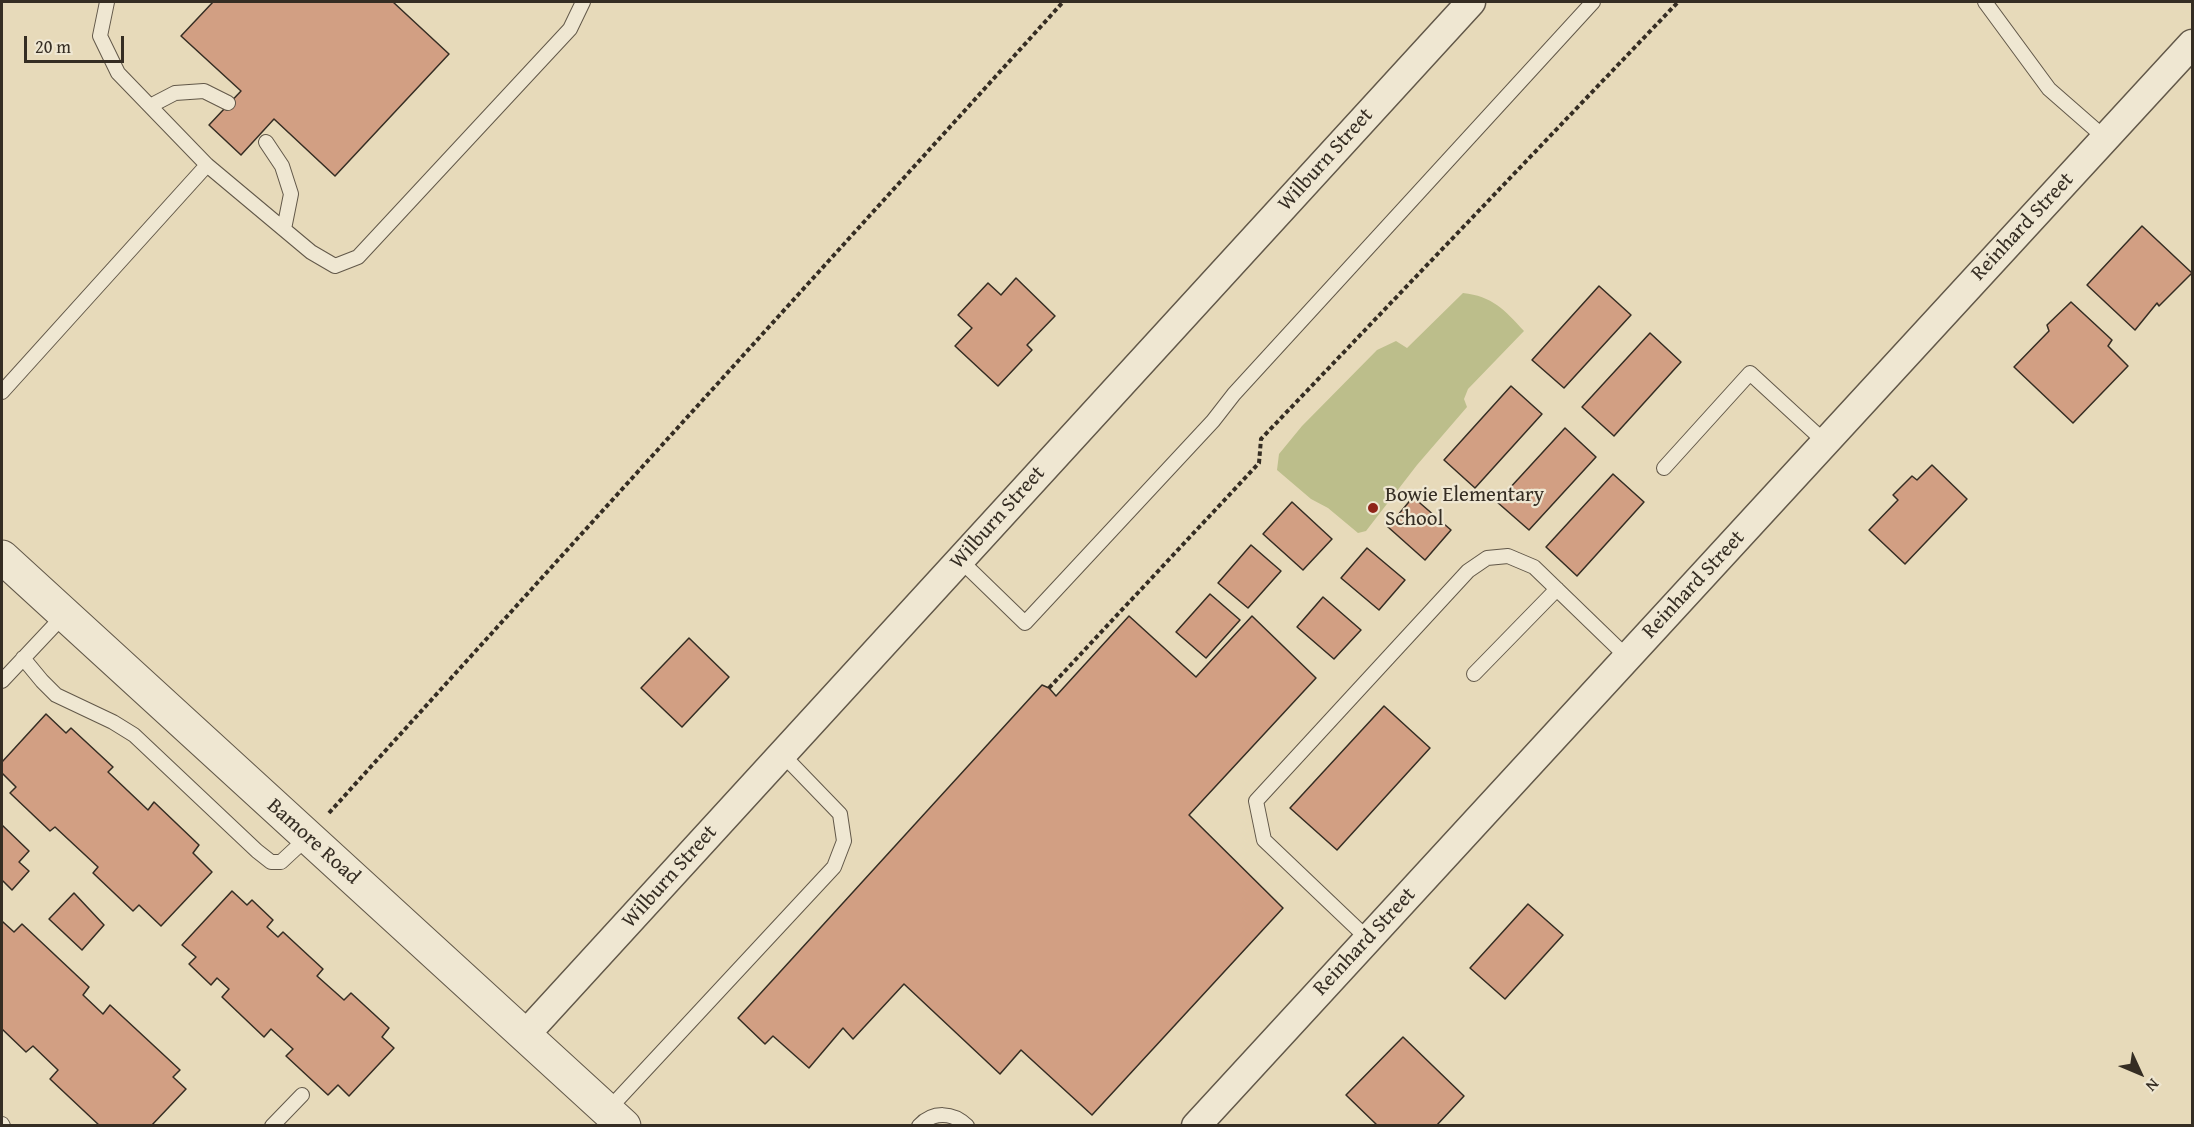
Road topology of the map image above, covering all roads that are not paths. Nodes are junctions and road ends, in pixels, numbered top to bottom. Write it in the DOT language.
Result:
graph roads {
  1 [pos="107,2"];
  2 [pos="583,2"];
  3 [pos="1471,2"];
  4 [pos="1593,2"];
  5 [pos="1985,2"];
  6 [pos="2193,44"];
  7 [pos="228,103"];
  8 [pos="150,106"];
  9 [pos="2105,138"];
  10 [pos="266,142"];
  11 [pos="207,165"];
  12 [pos="284,229"];
  13 [pos="2,392"];
  14 [pos="1825,442"];
  15 [pos="1664,468"];
  16 [pos="2,557"];
  17 [pos="960,560"];
  18 [pos="1557,589"];
  19 [pos="65,614"];
  20 [pos="1627,657"];
  21 [pos="23,658"];
  22 [pos="1474,674"];
  23 [pos="2,681"];
  24 [pos="782,754"];
  25 [pos="308,837"];
  26 [pos="1368,939"];
  27 [pos="525,1035"];
  28 [pos="302,1095"];
  29 [pos="608,1120"];
  30 [pos="272,1125"];
  31 [pos="919,1125"];
  32 [pos="967,1125"];
  33 [pos="1196,1125"];
  1 -- 8 [label="lane"];
  2 -- 12 [label="lane"];
  3 -- 17 [label="street, Wilburn Street"];
  4 -- 17 [label="lane"];
  5 -- 9 [label="lane"];
  6 -- 9 [label="street, Reinhard Street"];
  7 -- 8 [label="lane"];
  8 -- 11 [label="lane"];
  9 -- 14 [label="street, Reinhard Street"];
  10 -- 12 [label="lane"];
  11 -- 12 [label="lane"];
  11 -- 13 [label="lane"];
  14 -- 15 [label="lane"];
  14 -- 20 [label="street, Reinhard Street"];
  16 -- 19 [label="street, Bamore Road"];
  17 -- 24 [label="street, Wilburn Street"];
  18 -- 20 [label="lane"];
  18 -- 22 [label="lane"];
  18 -- 26 [label="lane"];
  19 -- 21 [label="lane"];
  19 -- 25 [label="street, Bamore Road"];
  20 -- 26 [label="street, Reinhard Street"];
  21 -- 23 [label="lane"];
  21 -- 25 [label="lane"];
  24 -- 27 [label="street, Wilburn Street"];
  24 -- 29 [label="lane"];
  25 -- 27 [label="street, Bamore Road"];
  26 -- 33 [label="street, Reinhard Street"];
  27 -- 29 [label="street, Bamore Road"];
  28 -- 30 [label="lane"];
  31 -- 32 [label="lane"];
}
